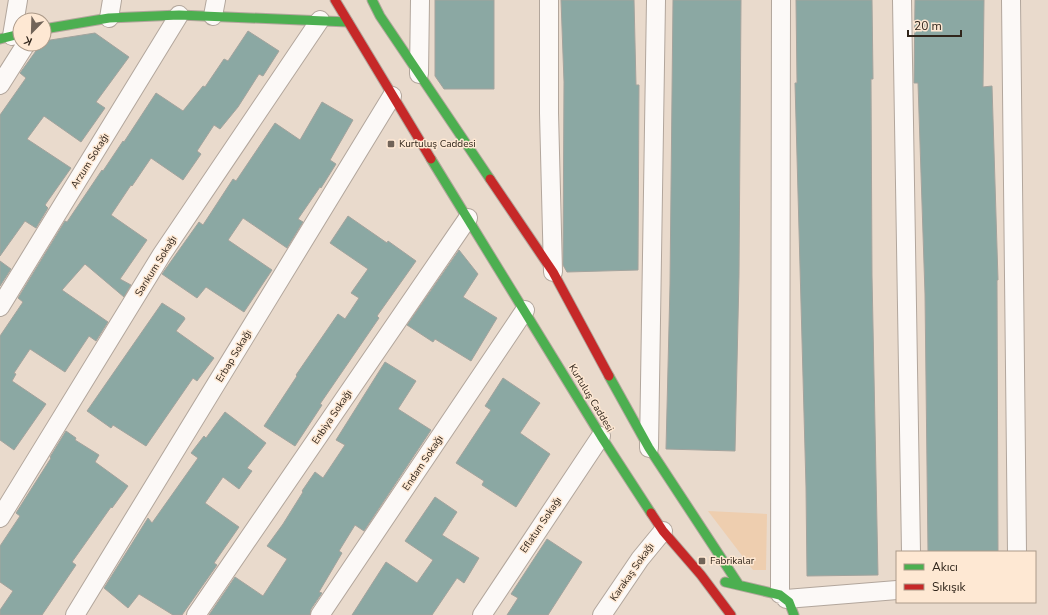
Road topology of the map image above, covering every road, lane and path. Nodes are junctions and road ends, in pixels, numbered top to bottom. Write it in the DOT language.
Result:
graph roads {
  1 [pos="18,0"];
  2 [pos="112,0"];
  3 [pos="335,0"];
  4 [pos="372,0"];
  5 [pos="420,0"];
  6 [pos="549,0"];
  7 [pos="656,0"];
  8 [pos="781,0"];
  9 [pos="902,0"];
  10 [pos="1011,0"];
  11 [pos="215,8"];
  12 [pos="17,12"];
  13 [pos="179,15"];
  14 [pos="109,18"];
  15 [pos="320,20"];
  16 [pos="348,22"];
  17 [pos="52,27"];
  18 [pos="12,47"];
  19 [pos="419,74"];
  20 [pos="0,85"];
  21 [pos="392,96"];
  22 [pos="468,218"];
  23 [pos="553,272"];
  24 [pos="0,307"];
  25 [pos="525,310"];
  26 [pos="601,436"];
  27 [pos="649,448"];
  28 [pos="0,518"];
  29 [pos="663,531"];
  30 [pos="911,551"];
  31 [pos="1017,551"];
  32 [pos="701,575"];
  33 [pos="739,585"];
  34 [pos="896,590"];
  35 [pos="777,594"];
  36 [pos="750,596"];
  37 [pos="75,615"];
  38 [pos="196,615"];
  39 [pos="320,615"];
  40 [pos="482,615"];
  41 [pos="602,615"];
  42 [pos="731,615"];
  43 [pos="794,615"];
  1 -- 12 [label="street"];
  2 -- 14 [label="street"];
  3 -- 16 [label="street, Kurtuluş Caddesi"];
  4 -- 19 [label="street"];
  5 -- 19 [label="street"];
  6 -- 23 [label="street"];
  7 -- 27 [label="street"];
  8 -- 35 [label="street"];
  9 -- 30 [label="street"];
  10 -- 31 [label="street"];
  11 -- 13 [label="street"];
  11 -- 15 [label="street"];
  13 -- 14 [label="street"];
  13 -- 24 [label="street, Arzum Sokağı"];
  14 -- 17 [label="street"];
  15 -- 16 [label="street"];
  15 -- 28 [label="street, Sarıkum Sokağı"];
  16 -- 21 [label="street, Kurtuluş Caddesi"];
  18 -- 20 [label="street"];
  19 -- 23 [label="street"];
  21 -- 22 [label="street, Kurtuluş Caddesi"];
  21 -- 37 [label="street, Erbap Sokağı"];
  22 -- 25 [label="street, Kurtuluş Caddesi"];
  22 -- 38 [label="street, Enbiya Sokağı"];
  23 -- 27 [label="street"];
  25 -- 26 [label="street, Kurtuluş Caddesi"];
  25 -- 39 [label="street, Endam Sokağı"];
  26 -- 29 [label="street, Kurtuluş Caddesi"];
  26 -- 40 [label="street, Eflatun Sokağı"];
  27 -- 33 [label="street"];
  29 -- 32 [label="street, Kurtuluş Caddesi"];
  29 -- 41 [label="street, Karakaş Sokağı"];
  32 -- 33 [label="street"];
  32 -- 42 [label="street, Kurtuluş Caddesi"];
  33 -- 35 [label="street"];
  34 -- 35 [label="street"];
  35 -- 36 [label="street"];
  35 -- 43 [label="street"];
}
